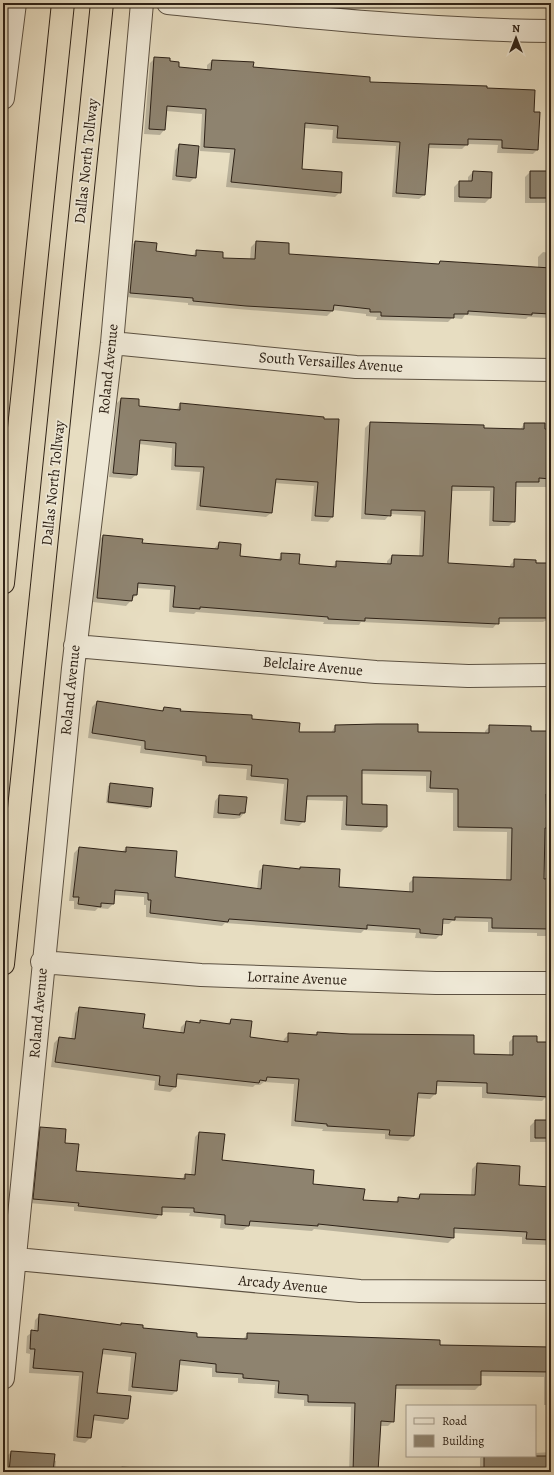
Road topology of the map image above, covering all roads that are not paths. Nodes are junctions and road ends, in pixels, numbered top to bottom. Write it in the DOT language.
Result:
graph roads {
  1 [pos="15,3"];
  2 [pos="63,3"];
  3 [pos="102,3"];
  4 [pos="142,3"];
  5 [pos="168,3"];
  6 [pos="551,32"];
  7 [pos="3,98"];
  8 [pos="112,343"];
  9 [pos="551,370"];
  10 [pos="3,583"];
  11 [pos="75,646"];
  12 [pos="551,676"];
  13 [pos="42,962"];
  14 [pos="3,964"];
  15 [pos="551,983"];
  16 [pos="16,1259"];
  17 [pos="551,1292"];
  18 [pos="3,1378"];
  1 -- 7 [label="street"];
  2 -- 10 [label="highway"];
  3 -- 14 [label="highway, Dallas North Tollway"];
  4 -- 8 [label="street, Roland Avenue"];
  5 -- 6 [label="street"];
  8 -- 9 [label="street, South Versailles Avenue"];
  8 -- 11 [label="street, Roland Avenue"];
  11 -- 12 [label="street, Belclaire Avenue"];
  11 -- 13 [label="street, Roland Avenue"];
  13 -- 15 [label="street, Lorraine Avenue"];
  13 -- 16 [label="street, Roland Avenue"];
  16 -- 17 [label="street, Arcady Avenue"];
  16 -- 18 [label="street, Roland Avenue"];
}
